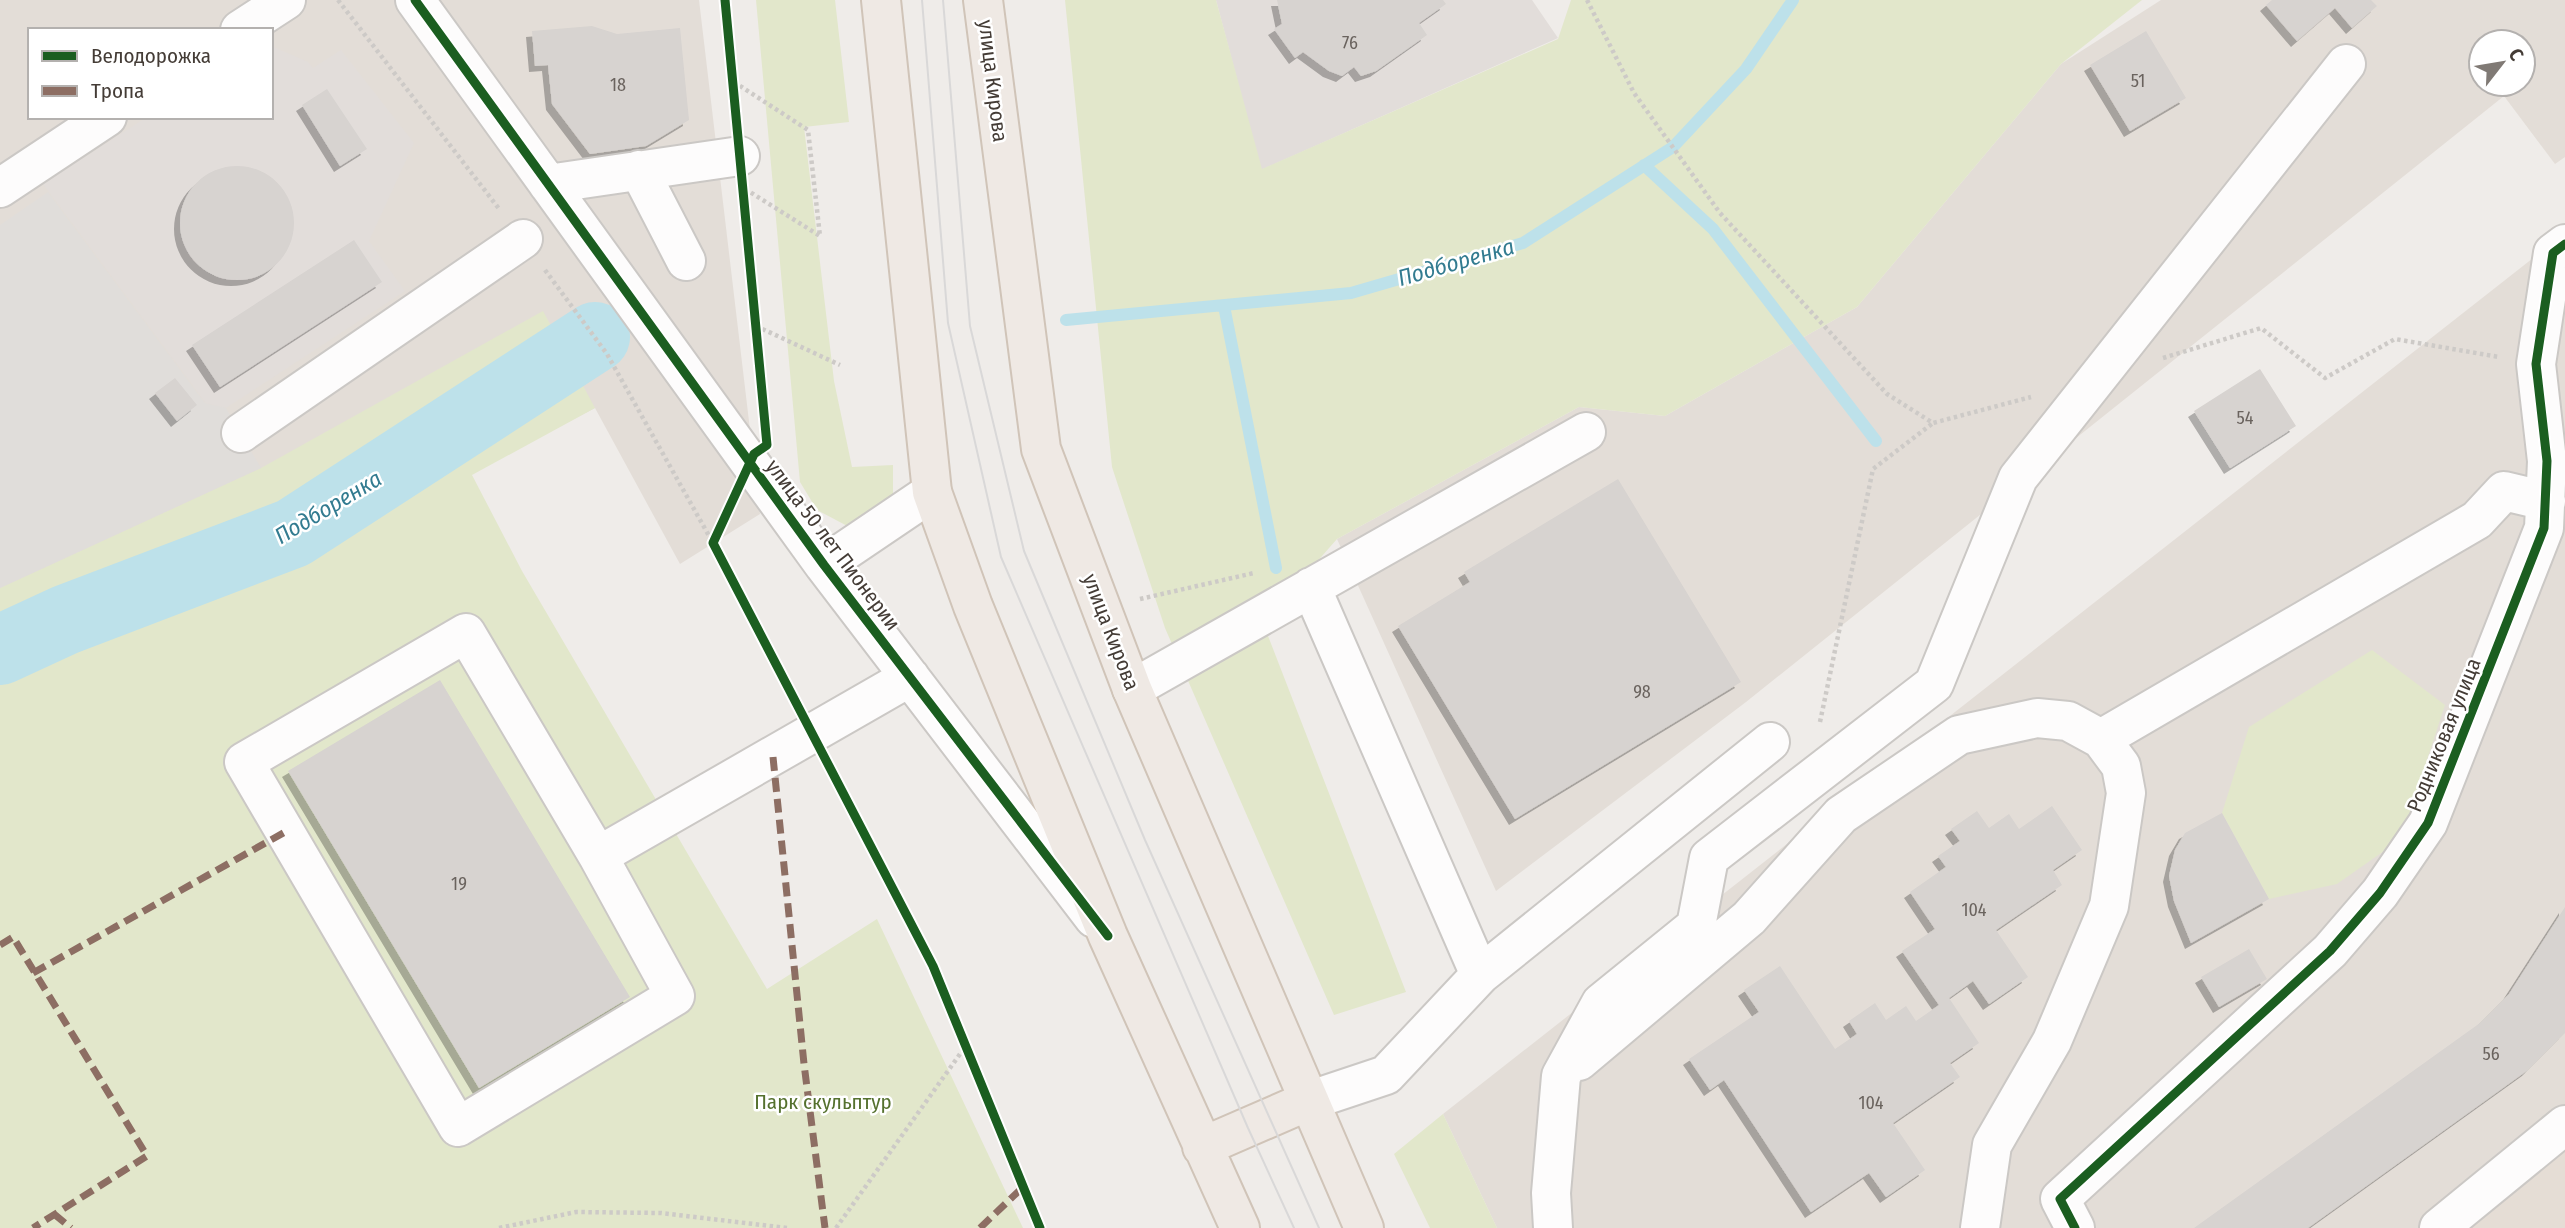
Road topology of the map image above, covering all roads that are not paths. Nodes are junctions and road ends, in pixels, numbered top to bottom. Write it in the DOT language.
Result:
graph roads {
  1 [pos="284,0"];
  2 [pos="881,0"];
  3 [pos="422,2"];
  4 [pos="990,6"];
  5 [pos="243,28"];
  6 [pos="2346,64"];
  7 [pos="104,119"];
  8 [pos="740,156"];
  9 [pos="639,170"];
  10 [pos="548,184"];
  11 [pos="0,188"];
  12 [pos="523,239"];
  13 [pos="2565,244"];
  14 [pos="686,261"];
  15 [pos="1586,432"];
  16 [pos="241,433"];
  17 [pos="932,492"];
  18 [pos="2546,501"];
  19 [pos="824,565"];
  20 [pos="1311,587"];
  21 [pos="910,677"];
  22 [pos="1132,688"];
  23 [pos="2101,739"];
  24 [pos="1770,742"];
  25 [pos="598,856"];
  26 [pos="1108,936"];
  27 [pos="1480,975"];
  28 [pos="1561,1076"];
  29 [pos="1308,1101"];
  30 [pos="2565,1125"];
  31 [pos="1202,1147"];
  32 [pos="1240,1228"];
  33 [pos="1364,1228"];
  34 [pos="1553,1228"];
  35 [pos="1980,1228"];
  36 [pos="2075,1228"];
  37 [pos="2439,1228"];
  1 -- 5 [label="street"];
  2 -- 17 [label="main road"];
  3 -- 10 [label="street, улица 50 лет Пионерии"];
  4 -- 22 [label="main road, улица Кирова"];
  6 -- 28 [label="street"];
  7 -- 11 [label="street"];
  8 -- 9 [label="street"];
  9 -- 10 [label="street"];
  9 -- 14 [label="street"];
  10 -- 19 [label="street, улица 50 лет Пионерии"];
  12 -- 16 [label="street"];
  13 -- 18 [label="street, Родниковая улица"];
  15 -- 20 [label="street"];
  17 -- 19 [label="street"];
  17 -- 26 [label="main road"];
  18 -- 23 [label="street"];
  18 -- 36 [label="street, Родниковая улица"];
  19 -- 21 [label="street, улица 50 лет Пионерии"];
  20 -- 22 [label="street"];
  20 -- 27 [label="street"];
  21 -- 25 [label="street"];
  21 -- 26 [label="street, улица 50 лет Пионерии"];
  22 -- 29 [label="main road, улица Кирова"];
  23 -- 28 [label="street"];
  23 -- 35 [label="street"];
  24 -- 27 [label="street"];
  25 -- 25 [label="street"];
  26 -- 31 [label="main road"];
  27 -- 29 [label="street"];
  28 -- 34 [label="street"];
  29 -- 31 [label="main road"];
  29 -- 33 [label="main road, улица Кирова"];
  30 -- 37 [label="street"];
  31 -- 32 [label="main road"];
}
